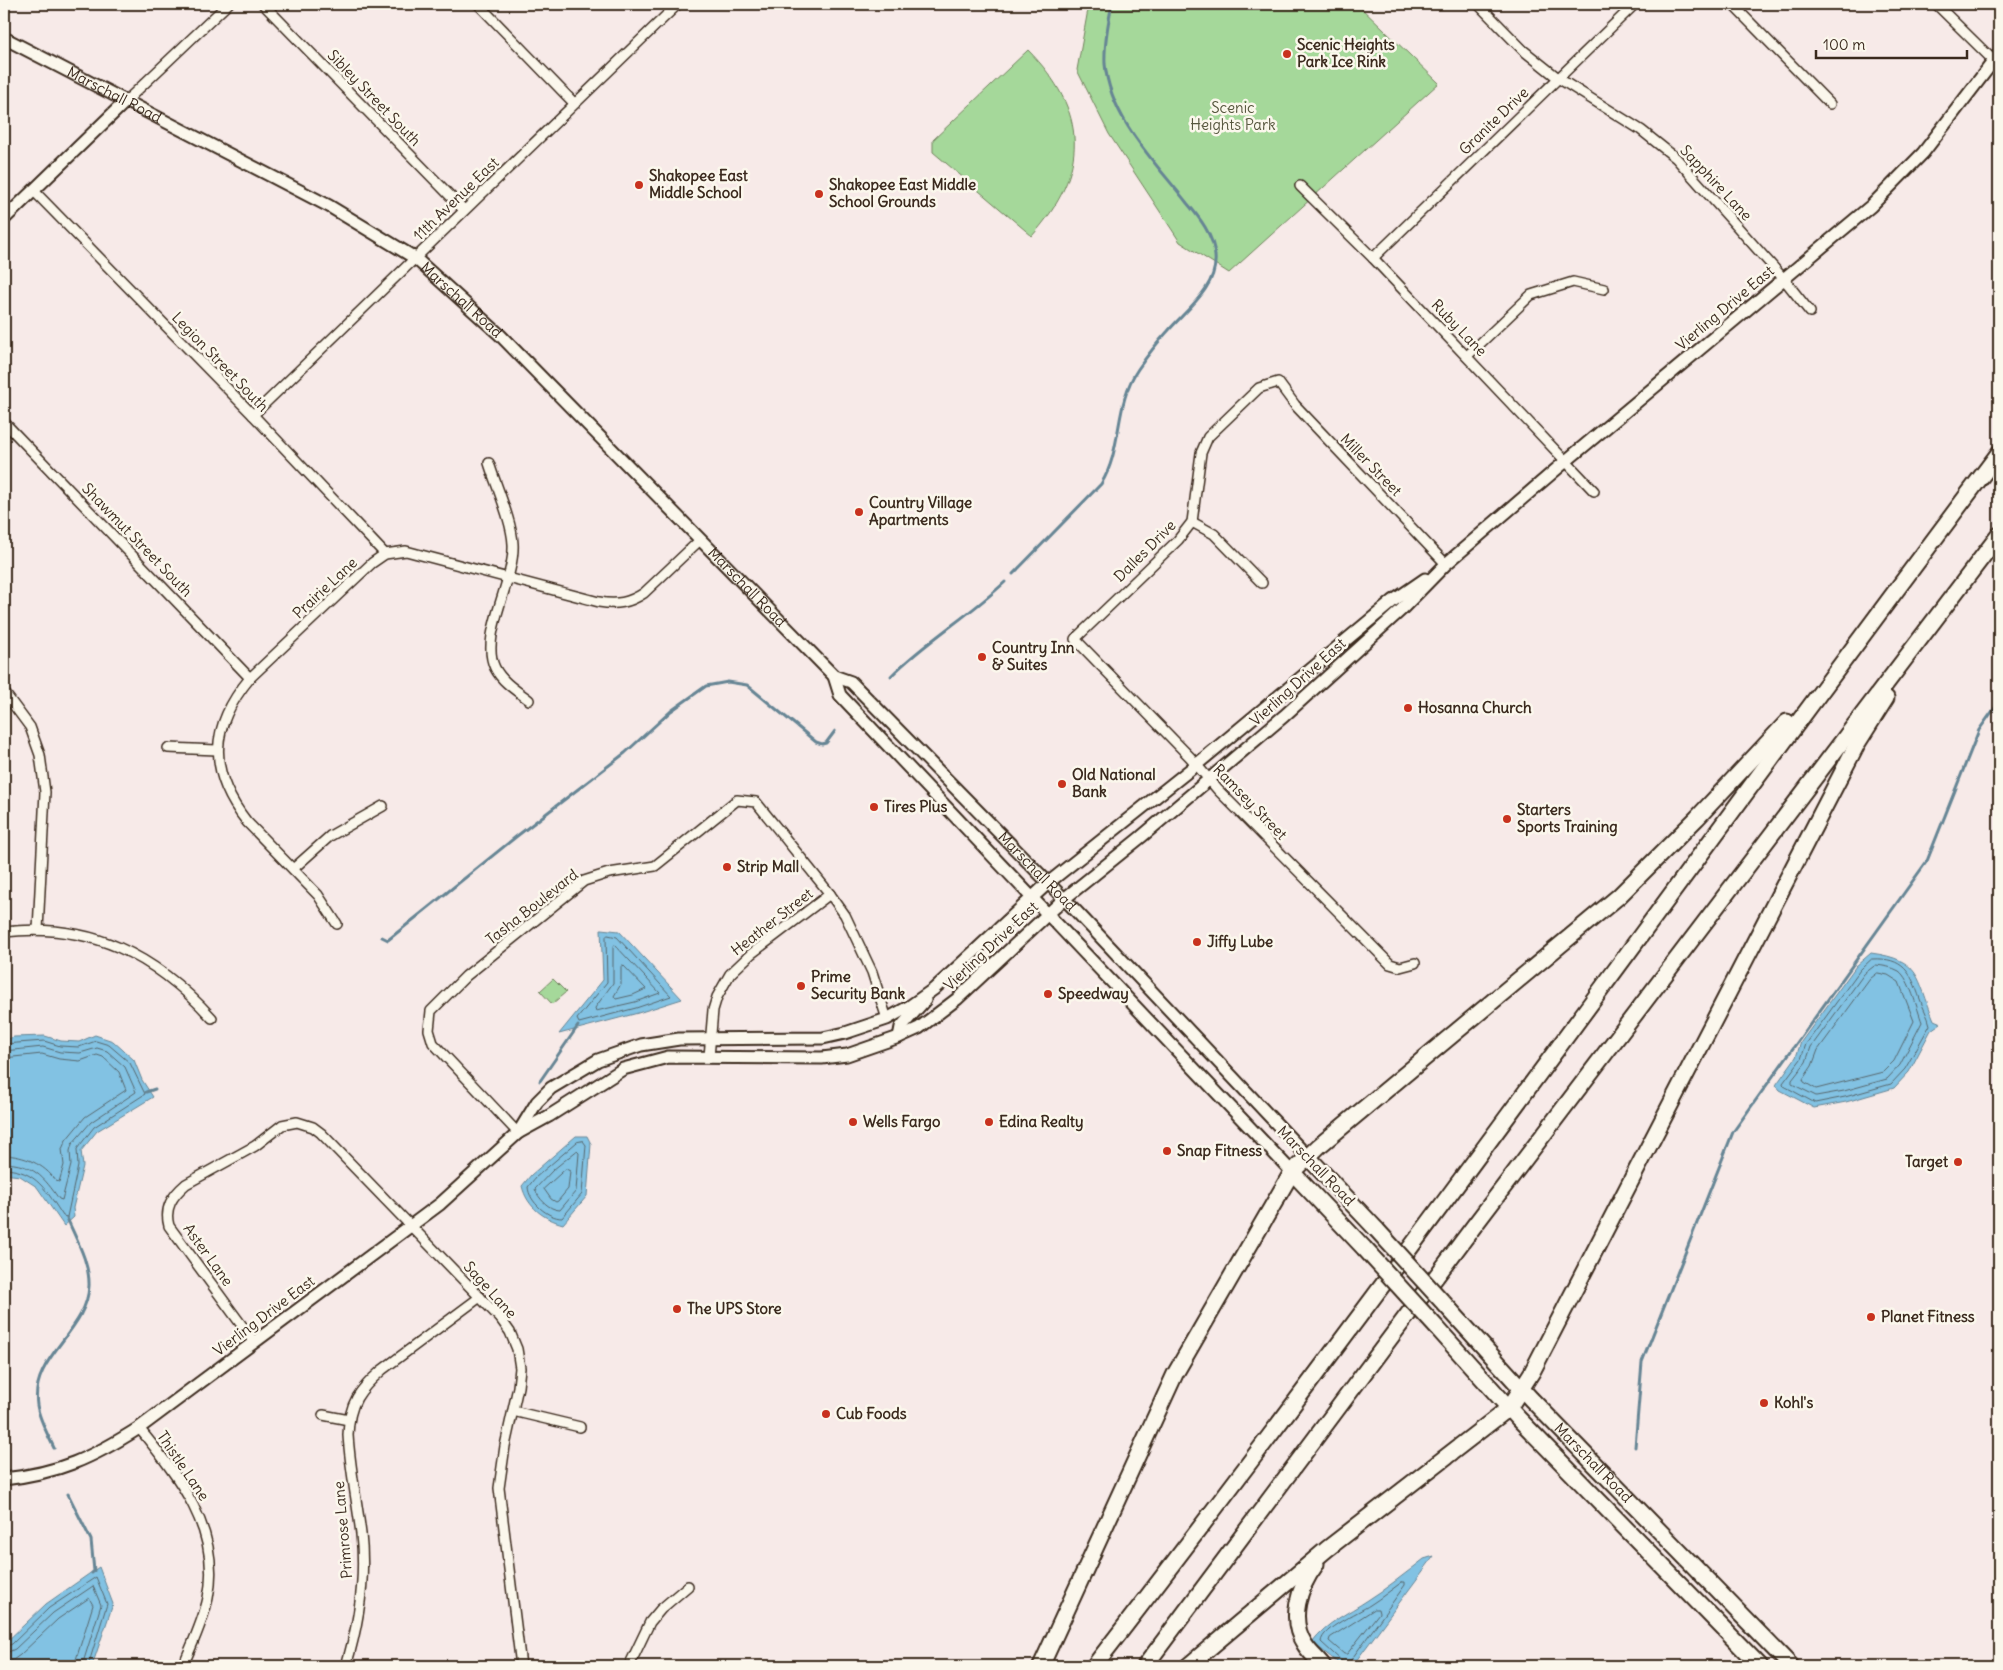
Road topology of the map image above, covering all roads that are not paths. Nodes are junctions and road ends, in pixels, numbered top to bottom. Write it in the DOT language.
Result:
graph roads {
  1 [pos="228,4"];
  2 [pos="263,4"];
  3 [pos="478,4"];
  4 [pos="678,4"];
  5 [pos="1478,4"];
  6 [pos="1634,4"];
  7 [pos="1732,4"];
  8 [pos="1936,4"];
  9 [pos="4,38"];
  10 [pos="1997,60"];
  11 [pos="1558,78"];
  12 [pos="126,101"];
  13 [pos="574,103"];
  14 [pos="1830,104"];
  15 [pos="1300,186"];
  16 [pos="34,190"];
  17 [pos="464,210"];
  18 [pos="4,219"];
  19 [pos="415,258"];
  20 [pos="1373,258"];
  21 [pos="1783,278"];
  22 [pos="1604,289"];
  23 [pos="1810,312"];
  24 [pos="1467,356"];
  25 [pos="1278,382"];
  26 [pos="253,415"];
  27 [pos="4,422"];
  28 [pos="1999,454"];
  29 [pos="1566,461"];
  30 [pos="489,463"];
  31 [pos="1594,491"];
  32 [pos="1192,522"];
  33 [pos="1999,535"];
  34 [pos="700,540"];
  35 [pos="385,554"];
  36 [pos="1446,564"];
  37 [pos="508,578"];
  38 [pos="1262,583"];
  39 [pos="1075,639"];
  40 [pos="834,676"];
  41 [pos="1831,676"];
  42 [pos="250,678"];
  43 [pos="4,692"];
  44 [pos="529,700"];
  45 [pos="168,748"];
  46 [pos="217,750"];
  47 [pos="1196,765"];
  48 [pos="1208,780"];
  49 [pos="383,806"];
  50 [pos="293,869"];
  51 [pos="1048,883"];
  52 [pos="830,894"];
  53 [pos="1032,897"];
  54 [pos="1064,899"];
  55 [pos="1048,913"];
  56 [pos="337,924"];
  57 [pos="38,930"];
  58 [pos="4,932"];
  59 [pos="1416,963"];
  60 [pos="934,988"];
  61 [pos="212,1018"];
  62 [pos="887,1019"];
  63 [pos="899,1037"];
  64 [pos="710,1040"];
  65 [pos="709,1057"];
  66 [pos="290,1122"];
  67 [pos="518,1133"];
  68 [pos="1308,1156"];
  69 [pos="1292,1172"];
  70 [pos="410,1226"];
  71 [pos="480,1297"];
  72 [pos="254,1342"];
  73 [pos="1521,1388"];
  74 [pos="1509,1408"];
  75 [pos="513,1411"];
  76 [pos="323,1415"];
  77 [pos="348,1420"];
  78 [pos="138,1428"];
  79 [pos="580,1428"];
  80 [pos="4,1479"];
  81 [pos="1327,1549"];
  82 [pos="688,1586"];
  83 [pos="183,1666"];
  84 [pos="346,1666"];
  85 [pos="521,1666"];
  86 [pos="629,1666"];
  87 [pos="1041,1666"];
  88 [pos="1094,1666"];
  89 [pos="1145,1666"];
  90 [pos="1188,1666"];
  91 [pos="1323,1666"];
  92 [pos="1760,1666"];
  93 [pos="1791,1666"];
  1 -- 12 [label="street"];
  2 -- 17 [label="street, Sibley Street South"];
  3 -- 13 [label="street"];
  4 -- 13 [label="street, 11th Avenue East"];
  5 -- 11 [label="street, Sapphire Lane"];
  6 -- 11 [label="street, Granite Drive"];
  7 -- 14 [label="street"];
  8 -- 10 [label="street"];
  9 -- 12 [label="street, Marschall Road"];
  10 -- 21 [label="street, Vierling Drive East"];
  11 -- 20 [label="street, Granite Drive"];
  11 -- 21 [label="street, Sapphire Lane"];
  12 -- 16 [label="street"];
  12 -- 19 [label="street, Marschall Road"];
  13 -- 17 [label="street, 11th Avenue East"];
  15 -- 20 [label="street, Ruby Lane"];
  16 -- 18 [label="street"];
  16 -- 26 [label="street, Legion Street South"];
  17 -- 19 [label="street, 11th Avenue East"];
  19 -- 26 [label="street, 11th Avenue East"];
  19 -- 34 [label="street, Marschall Road"];
  20 -- 24 [label="street, Ruby Lane"];
  21 -- 23 [label="street, Sapphire Lane"];
  21 -- 29 [label="street, Vierling Drive East"];
  22 -- 24 [label="street"];
  24 -- 29 [label="street, Ruby Lane"];
  25 -- 32 [label="street, Dalles Drive"];
  25 -- 36 [label="street, Miller Street"];
  26 -- 35 [label="street, Legion Street South"];
  27 -- 42 [label="street, Shawmut Street South"];
  28 -- 41 [label="highway"];
  29 -- 31 [label="street, Ruby Lane"];
  29 -- 36 [label="street, Vierling Drive East"];
  30 -- 37 [label="street"];
  32 -- 38 [label="street"];
  32 -- 39 [label="street, Dalles Drive"];
  33 -- 73 [label="highway"];
  33 -- 89 [label="highway"];
  34 -- 37 [label="street"];
  34 -- 40 [label="street, Marschall Road"];
  35 -- 37 [label="street"];
  35 -- 42 [label="street, Prairie Lane"];
  36 -- 47 [label="street, Vierling Drive East"];
  36 -- 48 [label="street, Vierling Drive East"];
  37 -- 44 [label="street"];
  39 -- 47 [label="street, Ramsey Street"];
  40 -- 51 [label="street, Marschall Road"];
  40 -- 53 [label="street, Marschall Road"];
  41 -- 68 [label="highway"];
  41 -- 88 [label="highway"];
  42 -- 46 [label="street, Prairie Lane"];
  43 -- 57 [label="street"];
  45 -- 46 [label="street"];
  46 -- 50 [label="street, Prairie Lane"];
  47 -- 48 [label="street, Ramsey Street"];
  47 -- 51 [label="street, Vierling Drive East"];
  48 -- 54 [label="street, Vierling Drive East"];
  48 -- 59 [label="street, Ramsey Street"];
  49 -- 50 [label="street"];
  50 -- 56 [label="street, Prairie Lane"];
  51 -- 53 [label="street, Vierling Drive East"];
  51 -- 54 [label="street, Marschall Road"];
  52 -- 62 [label="street, Tasha Boulevard"];
  52 -- 64 [label="street, Heather Street"];
  52 -- 67 [label="street, Tasha Boulevard"];
  53 -- 55 [label="street, Marschall Road"];
  53 -- 60 [label="street, Vierling Drive East"];
  54 -- 55 [label="street, Vierling Drive East"];
  54 -- 68 [label="street, Marschall Road"];
  55 -- 63 [label="street, Vierling Drive East"];
  55 -- 69 [label="street, Marschall Road"];
  57 -- 58 [label="street"];
  57 -- 61 [label="street"];
  60 -- 62 [label="street, Vierling Drive East"];
  60 -- 63 [label="street"];
  62 -- 64 [label="street, Vierling Drive East"];
  63 -- 65 [label="street, Vierling Drive East"];
  64 -- 65 [label="street, Heather Street"];
  64 -- 67 [label="street, Vierling Drive East"];
  65 -- 67 [label="street, Vierling Drive East"];
  66 -- 70 [label="street, Sage Lane"];
  66 -- 72 [label="street, Aster Lane"];
  67 -- 70 [label="street, Vierling Drive East"];
  68 -- 69 [label="highway"];
  68 -- 73 [label="highway, Marschall Road, bridge"];
  69 -- 74 [label="highway, Marschall Road, bridge"];
  69 -- 87 [label="highway"];
  70 -- 71 [label="street, Sage Lane"];
  70 -- 72 [label="street, Vierling Drive East"];
  71 -- 75 [label="street, Sage Lane"];
  71 -- 77 [label="street, Primrose Lane"];
  72 -- 78 [label="street, Vierling Drive East"];
  73 -- 74 [label="highway"];
  73 -- 93 [label="highway, Marschall Road"];
  74 -- 81 [label="highway"];
  74 -- 92 [label="highway, Marschall Road"];
  75 -- 79 [label="street"];
  75 -- 85 [label="street, Sage Lane"];
  76 -- 77 [label="street"];
  77 -- 84 [label="street, Primrose Lane"];
  78 -- 80 [label="street, Vierling Drive East"];
  78 -- 83 [label="street, Thistle Lane"];
  81 -- 90 [label="highway"];
  81 -- 91 [label="highway"];
  82 -- 86 [label="street"];
}
